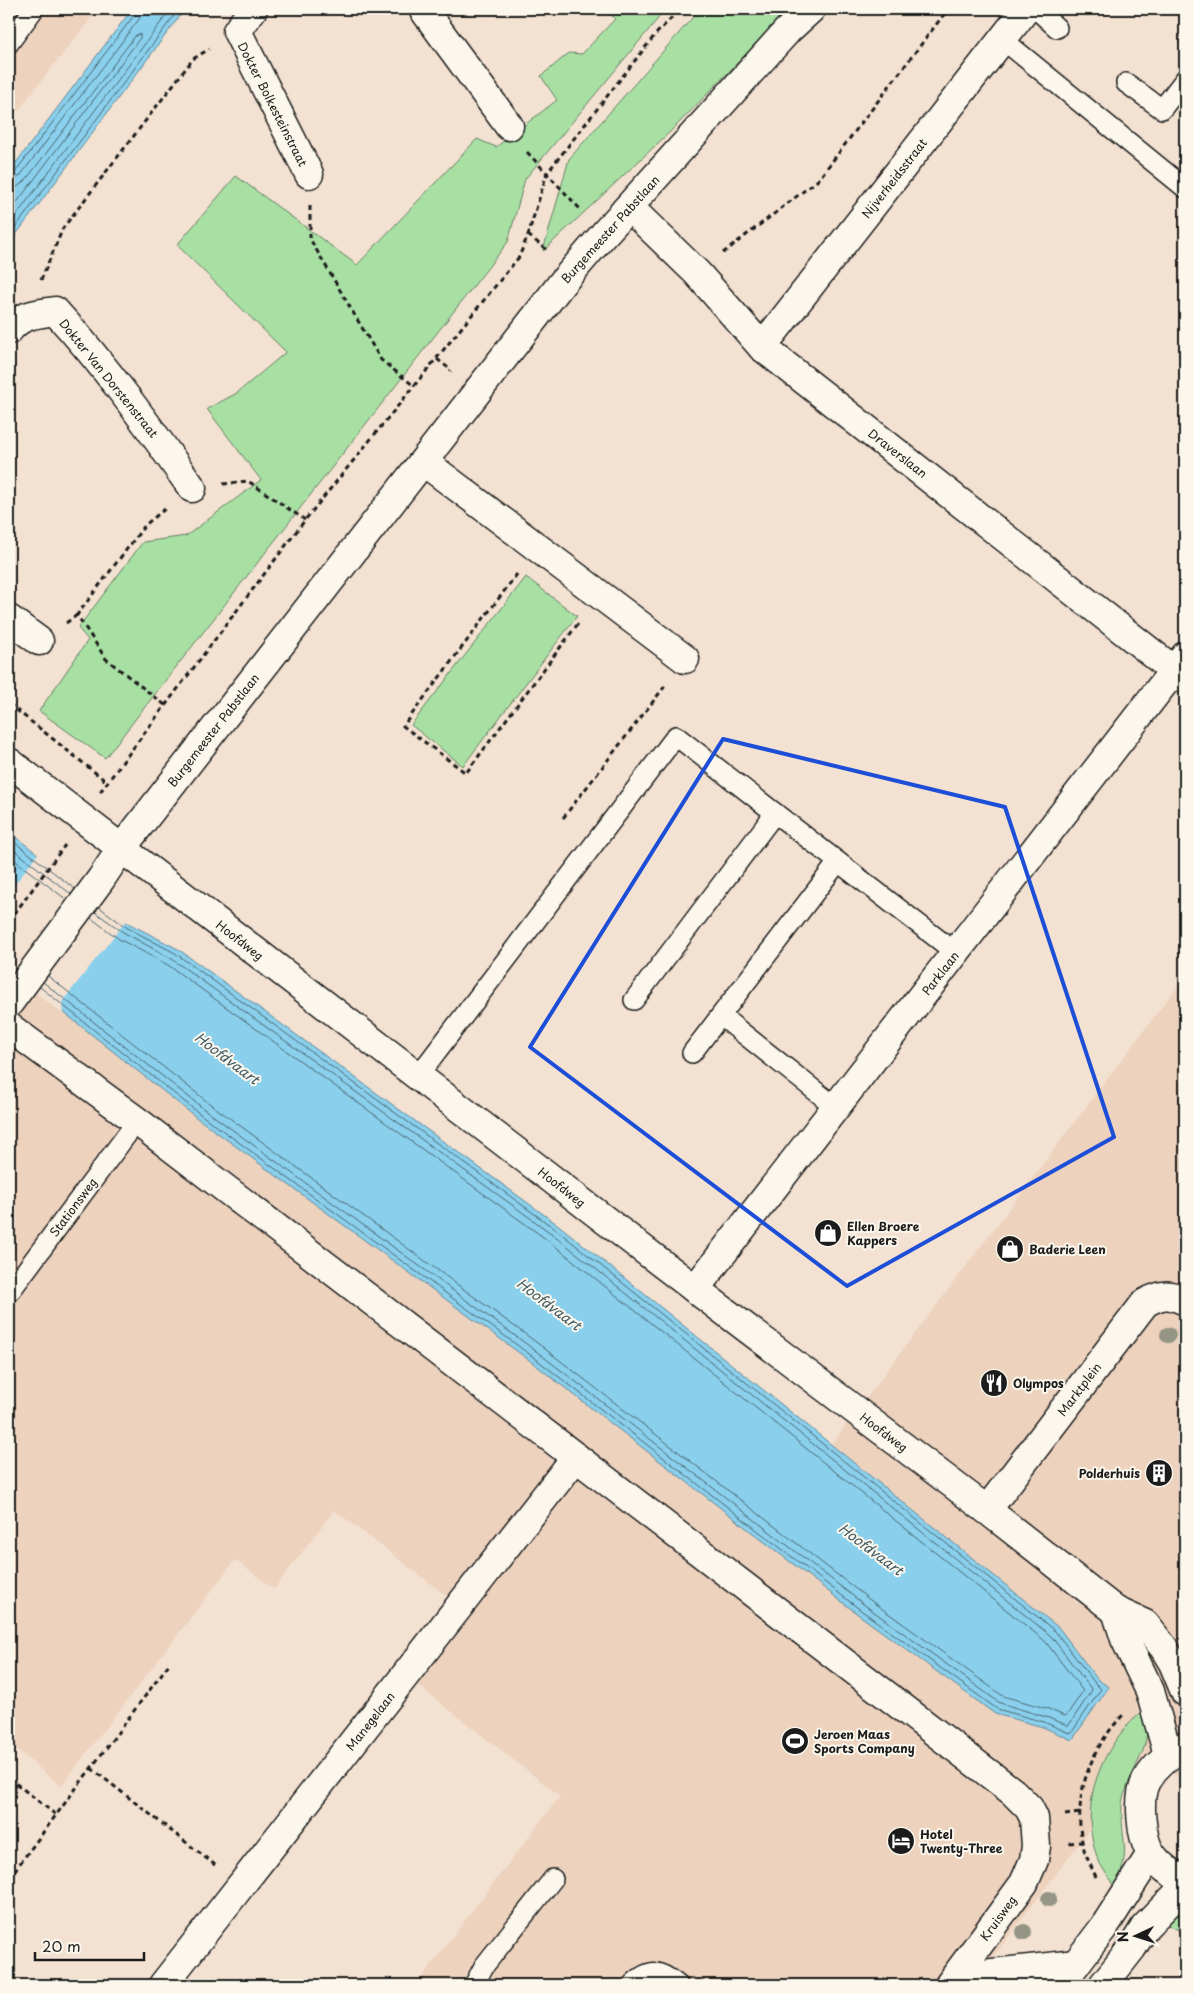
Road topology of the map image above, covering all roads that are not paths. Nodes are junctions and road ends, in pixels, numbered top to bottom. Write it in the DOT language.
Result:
graph roads {
  1 [pos="34,9"];
  2 [pos="253,9"];
  3 [pos="424,9"];
  4 [pos="811,9"];
  5 [pos="1026,9"];
  6 [pos="1036,9"];
  7 [pos="1057,28"];
  8 [pos="1002,39"];
  9 [pos="9,43"];
  10 [pos="1185,79"];
  11 [pos="1126,83"];
  12 [pos="509,126"];
  13 [pos="309,174"];
  14 [pos="1185,188"];
  15 [pos="630,208"];
  16 [pos="17,322"];
  17 [pos="762,347"];
  18 [pos="424,462"];
  19 [pos="192,488"];
  20 [pos="9,619"];
  21 [pos="39,642"];
  22 [pos="686,659"];
  23 [pos="1182,668"];
  24 [pos="9,762"];
  25 [pos="775,813"];
  26 [pos="121,848"];
  27 [pos="838,862"];
  28 [pos="956,953"];
  29 [pos="13,997"];
  30 [pos="634,1000"];
  31 [pos="721,1016"];
  32 [pos="9,1027"];
  33 [pos="692,1053"];
  34 [pos="418,1076"];
  35 [pos="837,1108"];
  36 [pos="137,1121"];
  37 [pos="695,1289"];
  38 [pos="9,1293"];
  39 [pos="1185,1301"];
  40 [pos="576,1457"];
  41 [pos="987,1510"];
  42 [pos="1116,1611"];
  43 [pos="1185,1692"];
  44 [pos="1177,1750"];
  45 [pos="1151,1854"];
  46 [pos="553,1879"];
  47 [pos="1185,1880"];
  48 [pos="1185,1886"];
  49 [pos="1068,1975"];
  50 [pos="952,1981"];
  51 [pos="163,1985"];
  52 [pos="474,1985"];
  53 [pos="632,1985"];
  54 [pos="678,1985"];
  55 [pos="1103,1985"];
  1 -- 9 [label="lane"];
  2 -- 13 [label="street, Dokter Bolkesteinstraat"];
  3 -- 12 [label="street"];
  4 -- 15 [label="street, Burgemeester Pabstlaan"];
  5 -- 8 [label="street, Nijverheidsstraat"];
  6 -- 7 [label="lane"];
  8 -- 14 [label="lane"];
  8 -- 17 [label="street, Nijverheidsstraat"];
  10 -- 11 [label="lane"];
  15 -- 17 [label="street, Draverslaan"];
  15 -- 18 [label="street, Burgemeester Pabstlaan"];
  16 -- 19 [label="street, Dokter Van Dorstenstraat"];
  17 -- 23 [label="street, Draverslaan"];
  18 -- 22 [label="street"];
  18 -- 26 [label="street, Burgemeester Pabstlaan"];
  20 -- 21 [label="street"];
  23 -- 28 [label="street, Parklaan"];
  24 -- 26 [label="street, Hoofdweg"];
  25 -- 27 [label="lane"];
  25 -- 30 [label="lane"];
  25 -- 34 [label="lane"];
  26 -- 29 [label="street, Burgemeester Pabstlaan"];
  26 -- 34 [label="street, Hoofdweg"];
  27 -- 28 [label="lane"];
  27 -- 31 [label="lane"];
  28 -- 35 [label="street, Parklaan"];
  31 -- 33 [label="lane"];
  31 -- 35 [label="lane"];
  32 -- 36 [label="street"];
  34 -- 37 [label="street, Hoofdweg"];
  35 -- 37 [label="street, Parklaan"];
  36 -- 38 [label="lane, Stationsweg"];
  36 -- 40 [label="street"];
  37 -- 41 [label="street, Hoofdweg"];
  39 -- 41 [label="street, Marktplein"];
  40 -- 50 [label="street, Kruisweg"];
  40 -- 51 [label="street, Manegelaan"];
  41 -- 42 [label="street, Hoofdweg"];
  42 -- 43 [label="street, Hoofdweg"];
  42 -- 44 [label="street"];
  44 -- 45 [label="street"];
  45 -- 47 [label="street"];
  45 -- 49 [label="street"];
  46 -- 52 [label="lane"];
  48 -- 55 [label="street"];
  49 -- 50 [label="street"];
  53 -- 54 [label="lane"];
}
